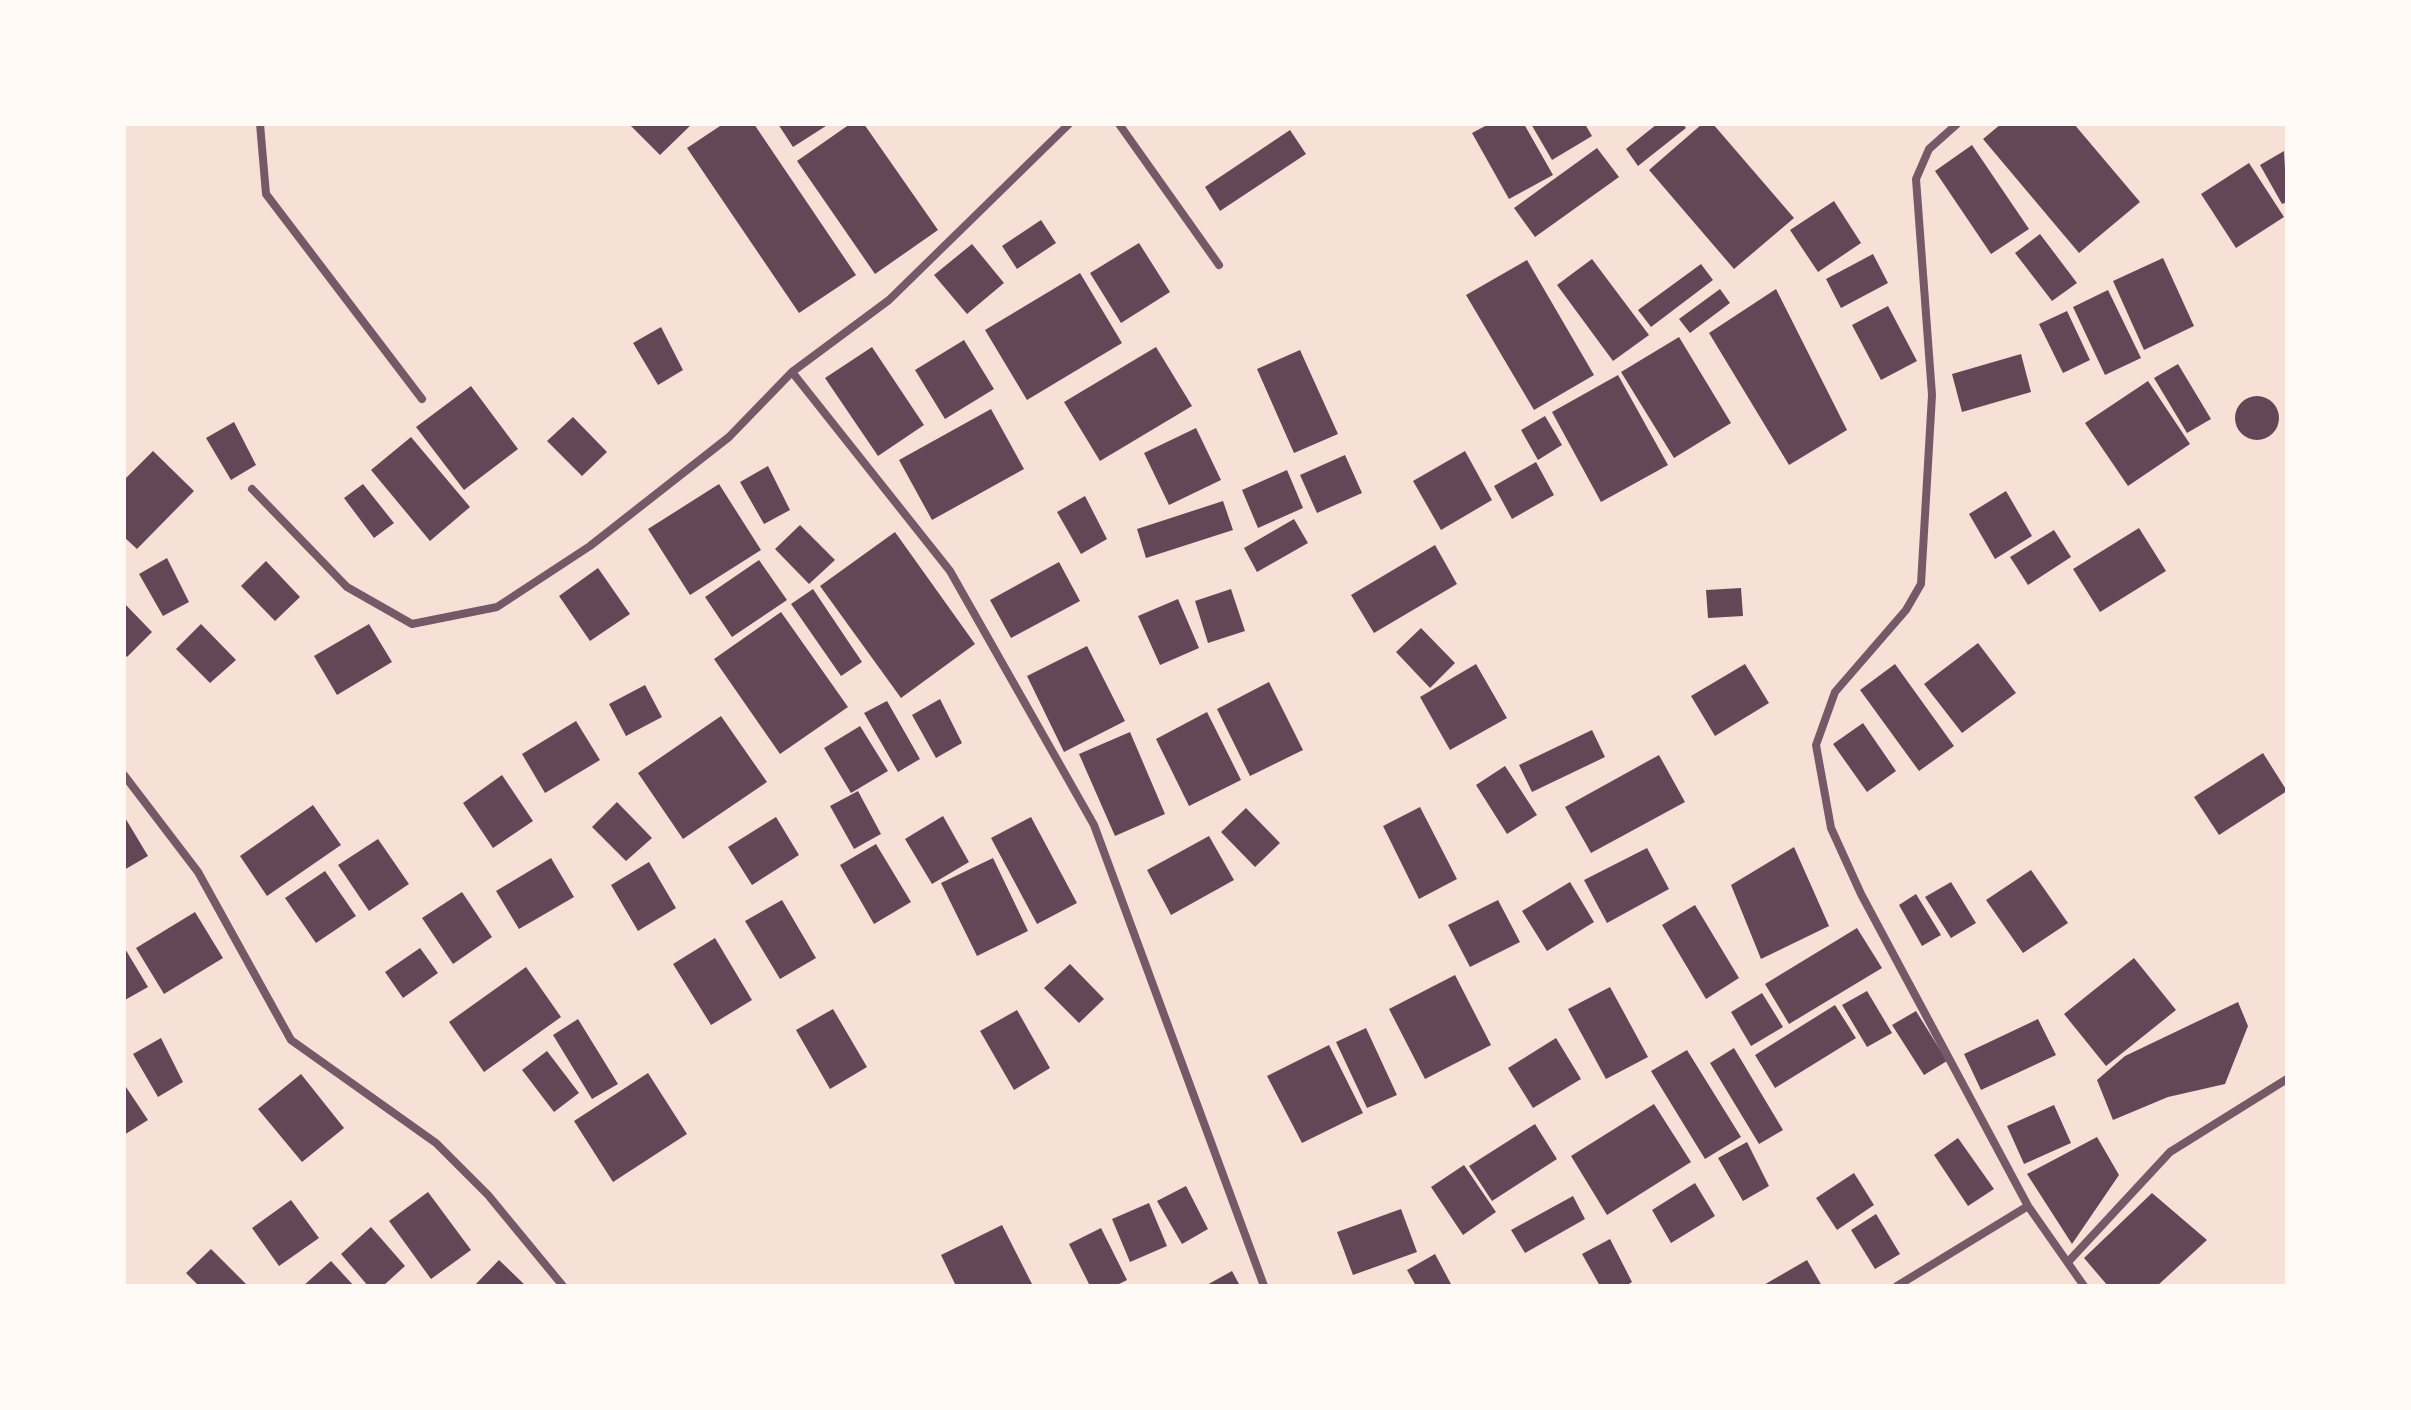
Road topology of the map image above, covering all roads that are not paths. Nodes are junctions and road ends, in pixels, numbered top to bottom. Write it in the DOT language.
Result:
graph roads {
  1 [pos="260,124"];
  2 [pos="1069,124"];
  3 [pos="1119,124"];
  4 [pos="1957,124"];
  5 [pos="1219,265"];
  6 [pos="792,372"];
  7 [pos="422,399"];
  8 [pos="252,489"];
  9 [pos="124,775"];
  10 [pos="2287,1079"];
  11 [pos="2028,1206"];
  12 [pos="2068,1262"];
  13 [pos="563,1286"];
  14 [pos="1264,1286"];
  15 [pos="1897,1286"];
  16 [pos="2084,1286"];
  1 -- 7 [label="street"];
  2 -- 6 [label="street"];
  3 -- 5 [label="street"];
  4 -- 11 [label="street"];
  6 -- 8 [label="street"];
  6 -- 14 [label="street"];
  9 -- 13 [label="street"];
  10 -- 12 [label="street"];
  11 -- 12 [label="street"];
  11 -- 15 [label="street"];
  12 -- 16 [label="street"];
}
